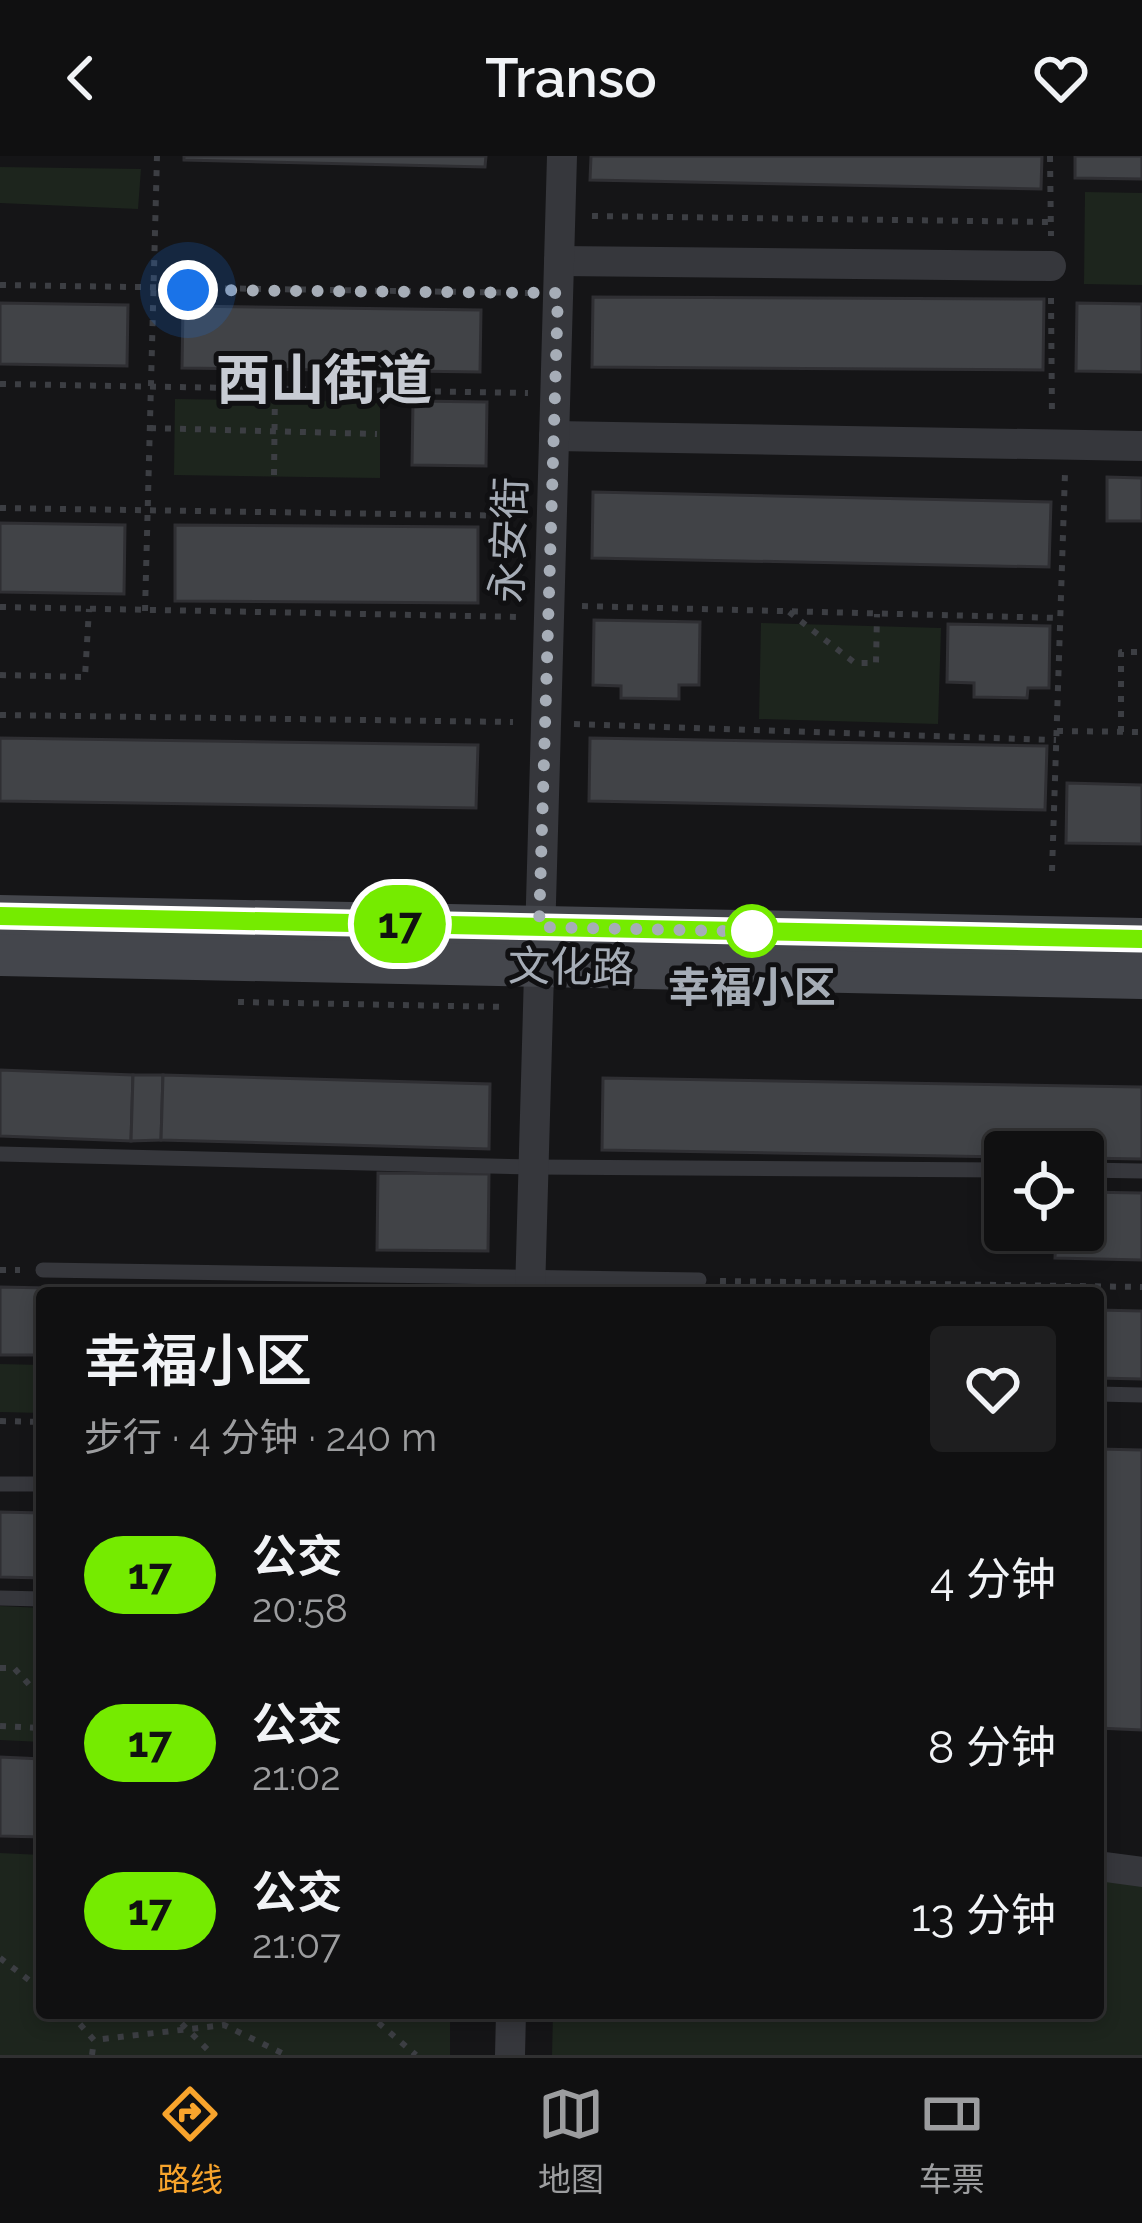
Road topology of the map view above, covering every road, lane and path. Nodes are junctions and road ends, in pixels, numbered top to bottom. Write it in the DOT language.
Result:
graph roads {
  1 [pos="157,156"];
  2 [pos="562,156"];
  3 [pos="561,215"];
  4 [pos="1051,222"];
  5 [pos="560,260"];
  6 [pos="1051,266"];
  7 [pos="0,285"];
  8 [pos="558,293"];
  9 [pos="0,384"];
  10 [pos="151,389"];
  11 [pos="274,390"];
  12 [pos="555,394"];
  13 [pos="150,428"];
  14 [pos="274,431"];
  15 [pos="377,434"];
  16 [pos="554,436"];
  17 [pos="1066,445"];
  18 [pos="1142,446"];
  19 [pos="274,475"];
  20 [pos="0,508"];
  21 [pos="147,510"];
  22 [pos="552,516"];
  23 [pos="0,607"];
  24 [pos="89,610"];
  25 [pos="146,610"];
  26 [pos="549,611"];
  27 [pos="789,612"];
  28 [pos="877,614"];
  29 [pos="1060,618"];
  30 [pos="1142,652"];
  31 [pos="0,675"];
  32 [pos="0,716"];
  33 [pos="545,722"];
  34 [pos="1121,732"];
  35 [pos="1142,732"];
  36 [pos="1057,735"];
  37 [pos="1052,871"];
  38 [pos="0,916"];
  39 [pos="1142,939"];
  40 [pos="539,947"];
  41 [pos="0,955"];
  42 [pos="1142,978"];
  43 [pos="0,1154"];
  44 [pos="533,1167"];
  45 [pos="984,1170"];
  46 [pos="1104,1170"];
  47 [pos="1142,1171"];
  48 [pos="43,1270"];
  49 [pos="700,1280"];
  50 [pos="530,1286"];
  51 [pos="1087,1287"];
  52 [pos="1104,1287"];
  53 [pos="1142,1288"];
  54 [pos="1104,1394"];
  55 [pos="1142,1395"];
  56 [pos="0,1421"];
  57 [pos="36,1422"];
  58 [pos="0,1484"];
  59 [pos="36,1484"];
  60 [pos="0,1598"];
  61 [pos="36,1599"];
  62 [pos="0,1668"];
  63 [pos="36,1689"];
  64 [pos="0,1726"];
  65 [pos="36,1728"];
  66 [pos="1104,1867"];
  67 [pos="1142,1872"];
  68 [pos="0,1958"];
  69 [pos="36,1985"];
  70 [pos="75,2019"];
  71 [pos="176,2019"];
  72 [pos="374,2019"];
  73 [pos="512,2019"];
  74 [pos="185,2030"];
  75 [pos="94,2040"];
  76 [pos="92,2055"];
  77 [pos="213,2055"];
  78 [pos="286,2055"];
  79 [pos="416,2055"];
  80 [pos="510,2055"];
  1 -- 10 [label="path"];
  2 -- 3 [label="street, 永安街"];
  3 -- 4 [label="path"];
  3 -- 5 [label="street, 永安街"];
  5 -- 6 [label="street"];
  5 -- 8 [label="street, 永安街"];
  7 -- 8 [label="path"];
  8 -- 12 [label="street, 永安街"];
  9 -- 10 [label="path"];
  10 -- 11 [label="path"];
  10 -- 13 [label="path"];
  11 -- 12 [label="path"];
  11 -- 14 [label="path"];
  12 -- 16 [label="street, 永安街"];
  13 -- 14 [label="path"];
  13 -- 21 [label="path"];
  14 -- 15 [label="path"];
  14 -- 19 [label="path"];
  16 -- 17 [label="street"];
  16 -- 22 [label="street, 永安街"];
  17 -- 18 [label="street"];
  17 -- 29 [label="path"];
  20 -- 21 [label="path"];
  21 -- 22 [label="path"];
  21 -- 25 [label="path"];
  22 -- 26 [label="street, 永安街"];
  23 -- 24 [label="path"];
  24 -- 25 [label="path"];
  24 -- 31 [label="path"];
  25 -- 26 [label="path"];
  26 -- 27 [label="path"];
  26 -- 33 [label="street, 永安街"];
  27 -- 28 [label="path"];
  27 -- 28 [label="path"];
  28 -- 29 [label="path"];
  29 -- 36 [label="path"];
  30 -- 34 [label="path"];
  32 -- 33 [label="path"];
  33 -- 36 [label="path"];
  33 -- 40 [label="street, 永安街"];
  34 -- 35 [label="path"];
  34 -- 36 [label="path"];
  36 -- 37 [label="path"];
  38 -- 40 [label="main road, 文化路"];
  39 -- 40 [label="main road, 文化路"];
  40 -- 41 [label="main road, 文化路"];
  40 -- 42 [label="main road, 文化路"];
  40 -- 44 [label="street, 永安街"];
  43 -- 44 [label="lane"];
  44 -- 45 [label="lane"];
  44 -- 50 [label="street, 永安街"];
  46 -- 47 [label="lane"];
  48 -- 50 [label="lane"];
  49 -- 50 [label="lane"];
  49 -- 51 [label="path"];
  52 -- 53 [label="path"];
  54 -- 55 [label="lane"];
  56 -- 57 [label="path"];
  58 -- 59 [label="lane"];
  60 -- 61 [label="lane"];
  62 -- 63 [label="path"];
  64 -- 65 [label="path"];
  66 -- 67 [label="street"];
  68 -- 69 [label="path"];
  70 -- 75 [label="path"];
  71 -- 74 [label="path"];
  72 -- 79 [label="path"];
  73 -- 80 [label="street"];
  74 -- 75 [label="path"];
  74 -- 77 [label="path"];
  74 -- 78 [label="path"];
  75 -- 76 [label="path"];
}
